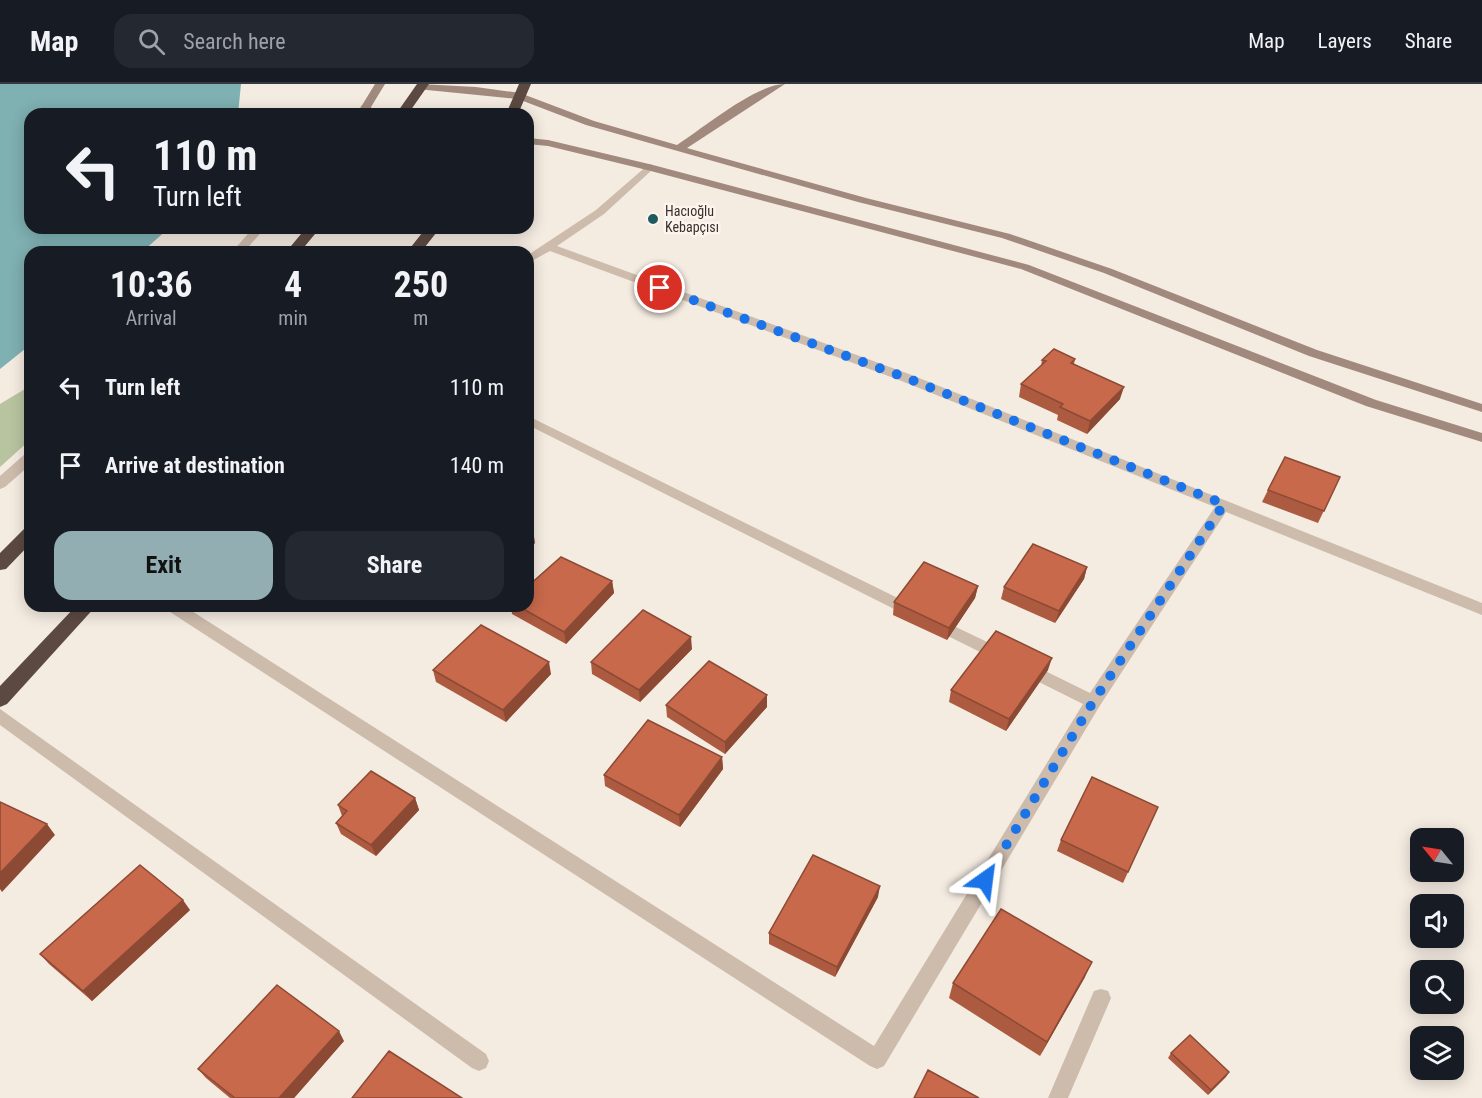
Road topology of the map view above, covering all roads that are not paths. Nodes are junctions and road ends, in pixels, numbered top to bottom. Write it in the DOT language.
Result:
graph roads {
  1 [pos="380,84"];
  2 [pos="525,84"];
  3 [pos="780,84"];
  4 [pos="422,86"];
  5 [pos="520,96"];
  6 [pos="366,108"];
  7 [pos="406,108"];
  8 [pos="515,108"];
  9 [pos="534,142"];
  10 [pos="679,148"];
  11 [pos="649,167"];
  12 [pos="254,234"];
  13 [pos="308,234"];
  14 [pos="428,234"];
  15 [pos="242,246"];
  16 [pos="298,246"];
  17 [pos="419,246"];
  18 [pos="550,248"];
  19 [pos="534,257"];
  20 [pos="1482,408"];
  21 [pos="534,423"];
  22 [pos="1482,438"];
  23 [pos="24,462"];
  24 [pos="0,484"];
  25 [pos="1224,504"];
  26 [pos="24,539"];
  27 [pos="0,564"];
  28 [pos="1482,609"];
  29 [pos="81,612"];
  30 [pos="181,612"];
  31 [pos="0,699"];
  32 [pos="1093,702"];
  33 [pos="0,716"];
  34 [pos="1101,998"];
  35 [pos="479,1061"];
  36 [pos="1058,1098"];
  1 -- 6 [label="main road"];
  2 -- 5 [label="highway"];
  3 -- 10 [label="main road"];
  4 -- 5 [label="main road"];
  4 -- 7 [label="highway"];
  5 -- 8 [label="highway"];
  5 -- 10 [label="main road"];
  9 -- 11 [label="main road"];
  10 -- 20 [label="main road"];
  11 -- 18 [label="street"];
  11 -- 22 [label="main road"];
  12 -- 15 [label="street"];
  13 -- 16 [label="highway"];
  14 -- 17 [label="highway"];
  18 -- 19 [label="street"];
  18 -- 25 [label="street"];
  21 -- 32 [label="street"];
  23 -- 24 [label="street"];
  25 -- 28 [label="street"];
  25 -- 32 [label="street"];
  26 -- 27 [label="highway"];
  29 -- 31 [label="highway"];
  30 -- 32 [label="street"];
  33 -- 35 [label="street"];
  34 -- 36 [label="street"];
}
